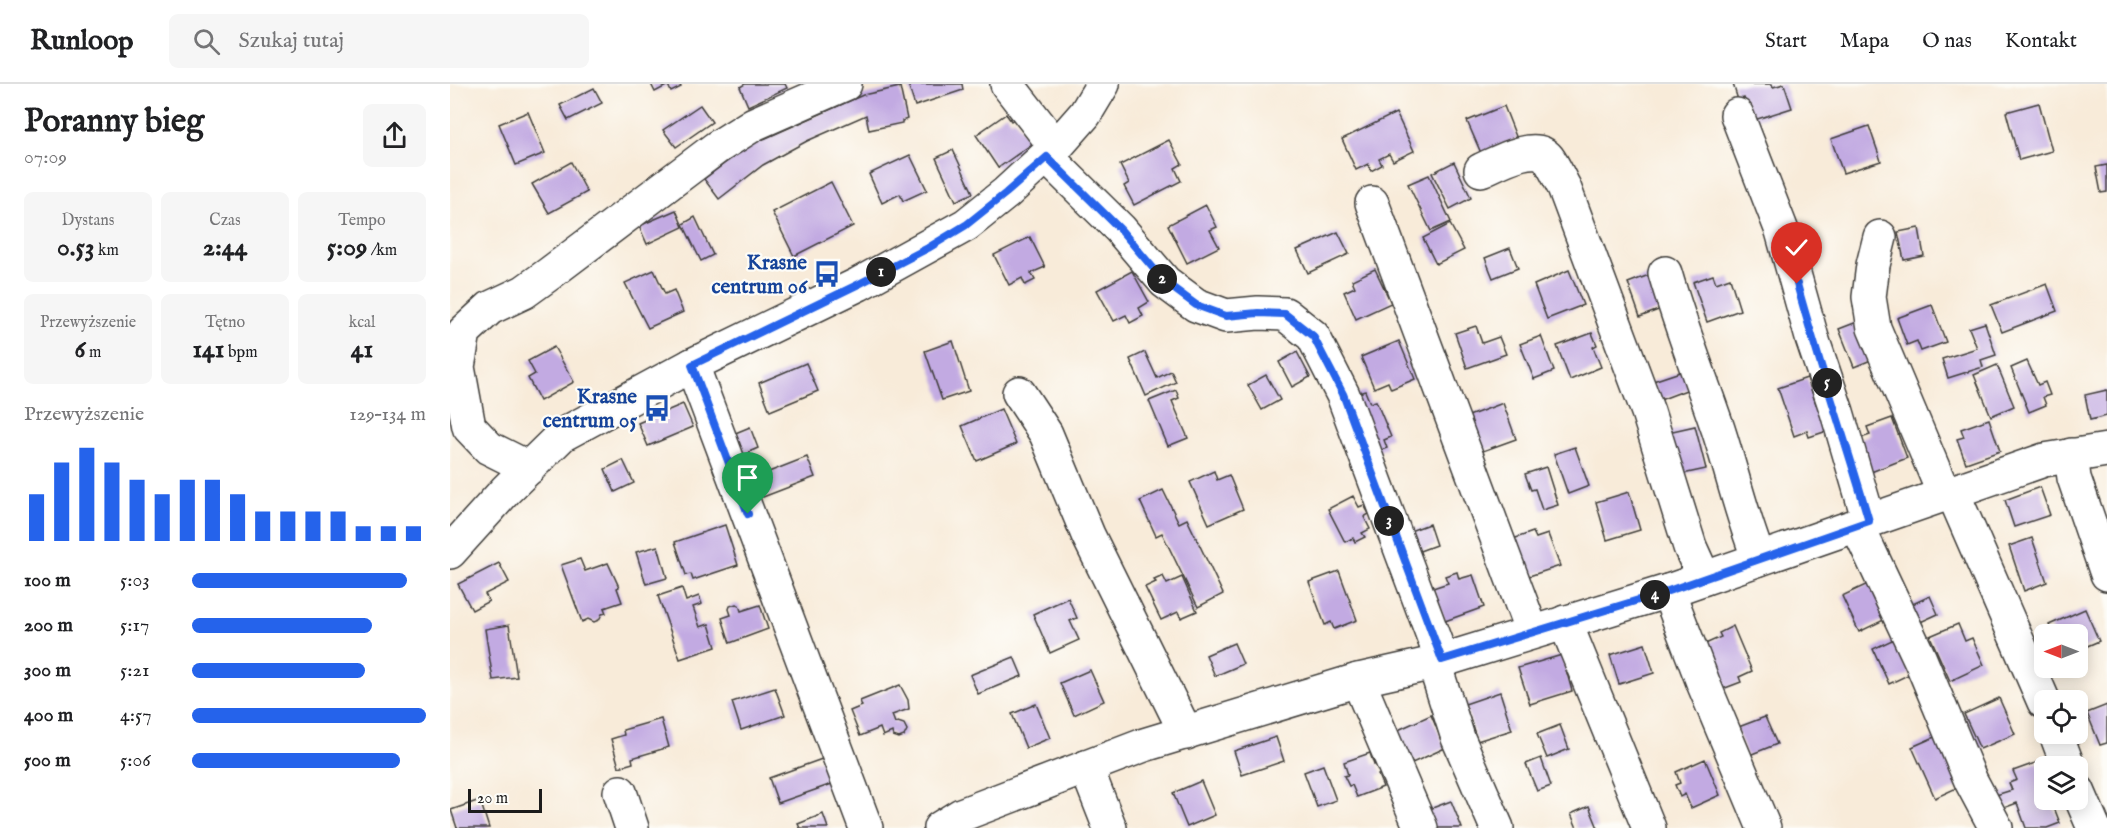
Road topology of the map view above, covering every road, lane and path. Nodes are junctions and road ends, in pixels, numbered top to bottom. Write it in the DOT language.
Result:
graph roads {
  1 [pos="845,84"];
  2 [pos="1007,84"];
  3 [pos="1103,84"];
  4 [pos="1737,115"];
  5 [pos="1051,152"];
  6 [pos="1481,170"];
  7 [pos="1372,203"];
  8 [pos="1880,237"];
  9 [pos="1665,273"];
  10 [pos="692,365"];
  11 [pos="1019,393"];
  12 [pos="2107,450"];
  13 [pos="2071,455"];
  14 [pos="529,468"];
  15 [pos="1948,493"];
  16 [pos="1863,523"];
  17 [pos="450,552"];
  18 [pos="1759,559"];
  19 [pos="2107,574"];
  20 [pos="1704,578"];
  21 [pos="1668,591"];
  22 [pos="1565,622"];
  23 [pos="1532,632"];
  24 [pos="1438,661"];
  25 [pos="1358,680"];
  26 [pos="2038,690"];
  27 [pos="1186,733"];
  28 [pos="1086,767"];
  29 [pos="620,792"];
  30 [pos="2086,810"];
  31 [pos="632,828"];
  32 [pos="866,828"];
  33 [pos="940,828"];
  34 [pos="1110,828"];
  35 [pos="1421,828"];
  36 [pos="1497,828"];
  37 [pos="1648,828"];
  38 [pos="1764,828"];
  39 [pos="1996,828"];
  40 [pos="2094,828"];
  1 -- 14 [label="street"];
  2 -- 5 [label="street"];
  3 -- 5 [label="street"];
  4 -- 16 [label="street"];
  5 -- 10 [label="street"];
  5 -- 24 [label="street"];
  6 -- 20 [label="street"];
  7 -- 23 [label="street"];
  8 -- 15 [label="street"];
  9 -- 18 [label="street"];
  10 -- 14 [label="street"];
  10 -- 32 [label="street"];
  11 -- 27 [label="street"];
  12 -- 13 [label="street"];
  13 -- 15 [label="street"];
  13 -- 19 [label="street"];
  14 -- 17 [label="street"];
  15 -- 16 [label="street"];
  15 -- 26 [label="street"];
  16 -- 18 [label="street"];
  16 -- 39 [label="street"];
  18 -- 20 [label="street"];
  20 -- 21 [label="street"];
  21 -- 22 [label="street"];
  21 -- 38 [label="street"];
  22 -- 23 [label="street"];
  22 -- 37 [label="street"];
  23 -- 24 [label="street"];
  24 -- 25 [label="street"];
  24 -- 36 [label="street"];
  25 -- 27 [label="street"];
  25 -- 35 [label="street"];
  27 -- 28 [label="street"];
  28 -- 33 [label="street"];
  28 -- 34 [label="street"];
  29 -- 31 [label="street"];
  30 -- 40 [label="street"];
}
